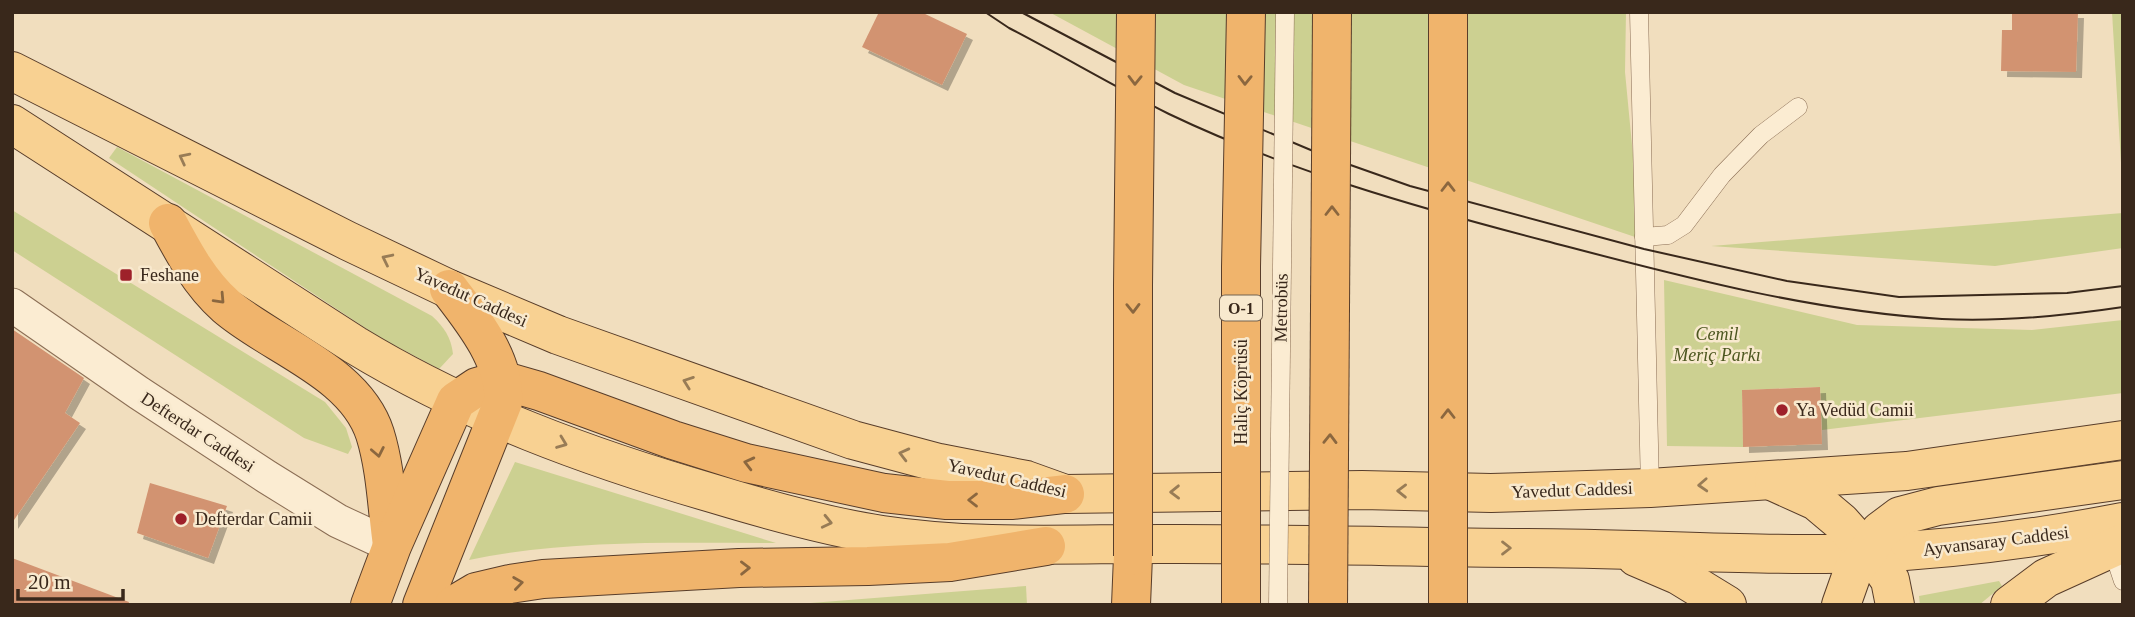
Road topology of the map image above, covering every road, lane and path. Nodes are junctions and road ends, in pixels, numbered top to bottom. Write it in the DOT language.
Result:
graph roads {
  1 [pos="1136,12"];
  2 [pos="1246,12"];
  3 [pos="1285,12"];
  4 [pos="1332,12"];
  5 [pos="1448,12"];
  6 [pos="1639,12"];
  7 [pos="12,71"];
  8 [pos="1797,107"];
  9 [pos="12,124"];
  10 [pos="168,223"];
  11 [pos="1644,237"];
  12 [pos="449,289"];
  13 [pos="12,305"];
  14 [pos="502,380"];
  15 [pos="456,401"];
  16 [pos="498,418"];
  17 [pos="2123,439"];
  18 [pos="2123,480"];
  19 [pos="1771,481"];
  20 [pos="1650,488"];
  21 [pos="1065,494"];
  22 [pos="392,546"];
  23 [pos="1046,546"];
  24 [pos="1608,548"];
  25 [pos="2120,548"];
  26 [pos="1867,553"];
  27 [pos="370,605"];
  28 [pos="422,605"];
  29 [pos="454,605"];
  30 [pos="1131,605"];
  31 [pos="1241,605"];
  32 [pos="1278,605"];
  33 [pos="1328,605"];
  34 [pos="1448,605"];
  35 [pos="1727,605"];
  36 [pos="1841,605"];
  37 [pos="1895,605"];
  38 [pos="2010,605"];
  1 -- 30 [label="highway, one-way, bridge"];
  2 -- 31 [label="highway, Haliç Köprüsü / O-1, one-way, bridge"];
  3 -- 32 [label="lane, Metrobüs, bridge"];
  33 -- 4 [label="highway, one-way, bridge"];
  34 -- 5 [label="highway, one-way, bridge"];
  6 -- 11 [label="lane"];
  12 -- 7 [label="main road, Yavedut Caddesi, one-way"];
  8 -- 11 [label="lane"];
  9 -- 10 [label="main road"];
  10 -- 15 [label="main road"];
  10 -- 22 [label="highway, one-way"];
  11 -- 20 [label="lane"];
  12 -- 14 [label="highway"];
  21 -- 12 [label="main road, Yavedut Caddesi, one-way"];
  13 -- 22 [label="street, Defterdar Caddesi"];
  14 -- 15 [label="highway"];
  14 -- 16 [label="highway"];
  21 -- 14 [label="highway, one-way"];
  15 -- 16 [label="main road"];
  15 -- 22 [label="highway"];
  16 -- 23 [label="main road, one-way"];
  16 -- 28 [label="highway"];
  17 -- 19 [label="main road, Yavedut Caddesi"];
  18 -- 26 [label="main road"];
  19 -- 20 [label="main road, Yavedut Caddesi, one-way"];
  19 -- 26 [label="main road"];
  20 -- 21 [label="main road, Yavedut Caddesi, one-way"];
  22 -- 27 [label="highway"];
  23 -- 24 [label="main road, one-way"];
  29 -- 23 [label="highway, one-way"];
  24 -- 26 [label="main road"];
  24 -- 35 [label="main road"];
  25 -- 26 [label="main road, Ayvansaray Caddesi"];
  25 -- 38 [label="main road"];
  26 -- 36 [label="main road"];
  26 -- 37 [label="main road"];
}
